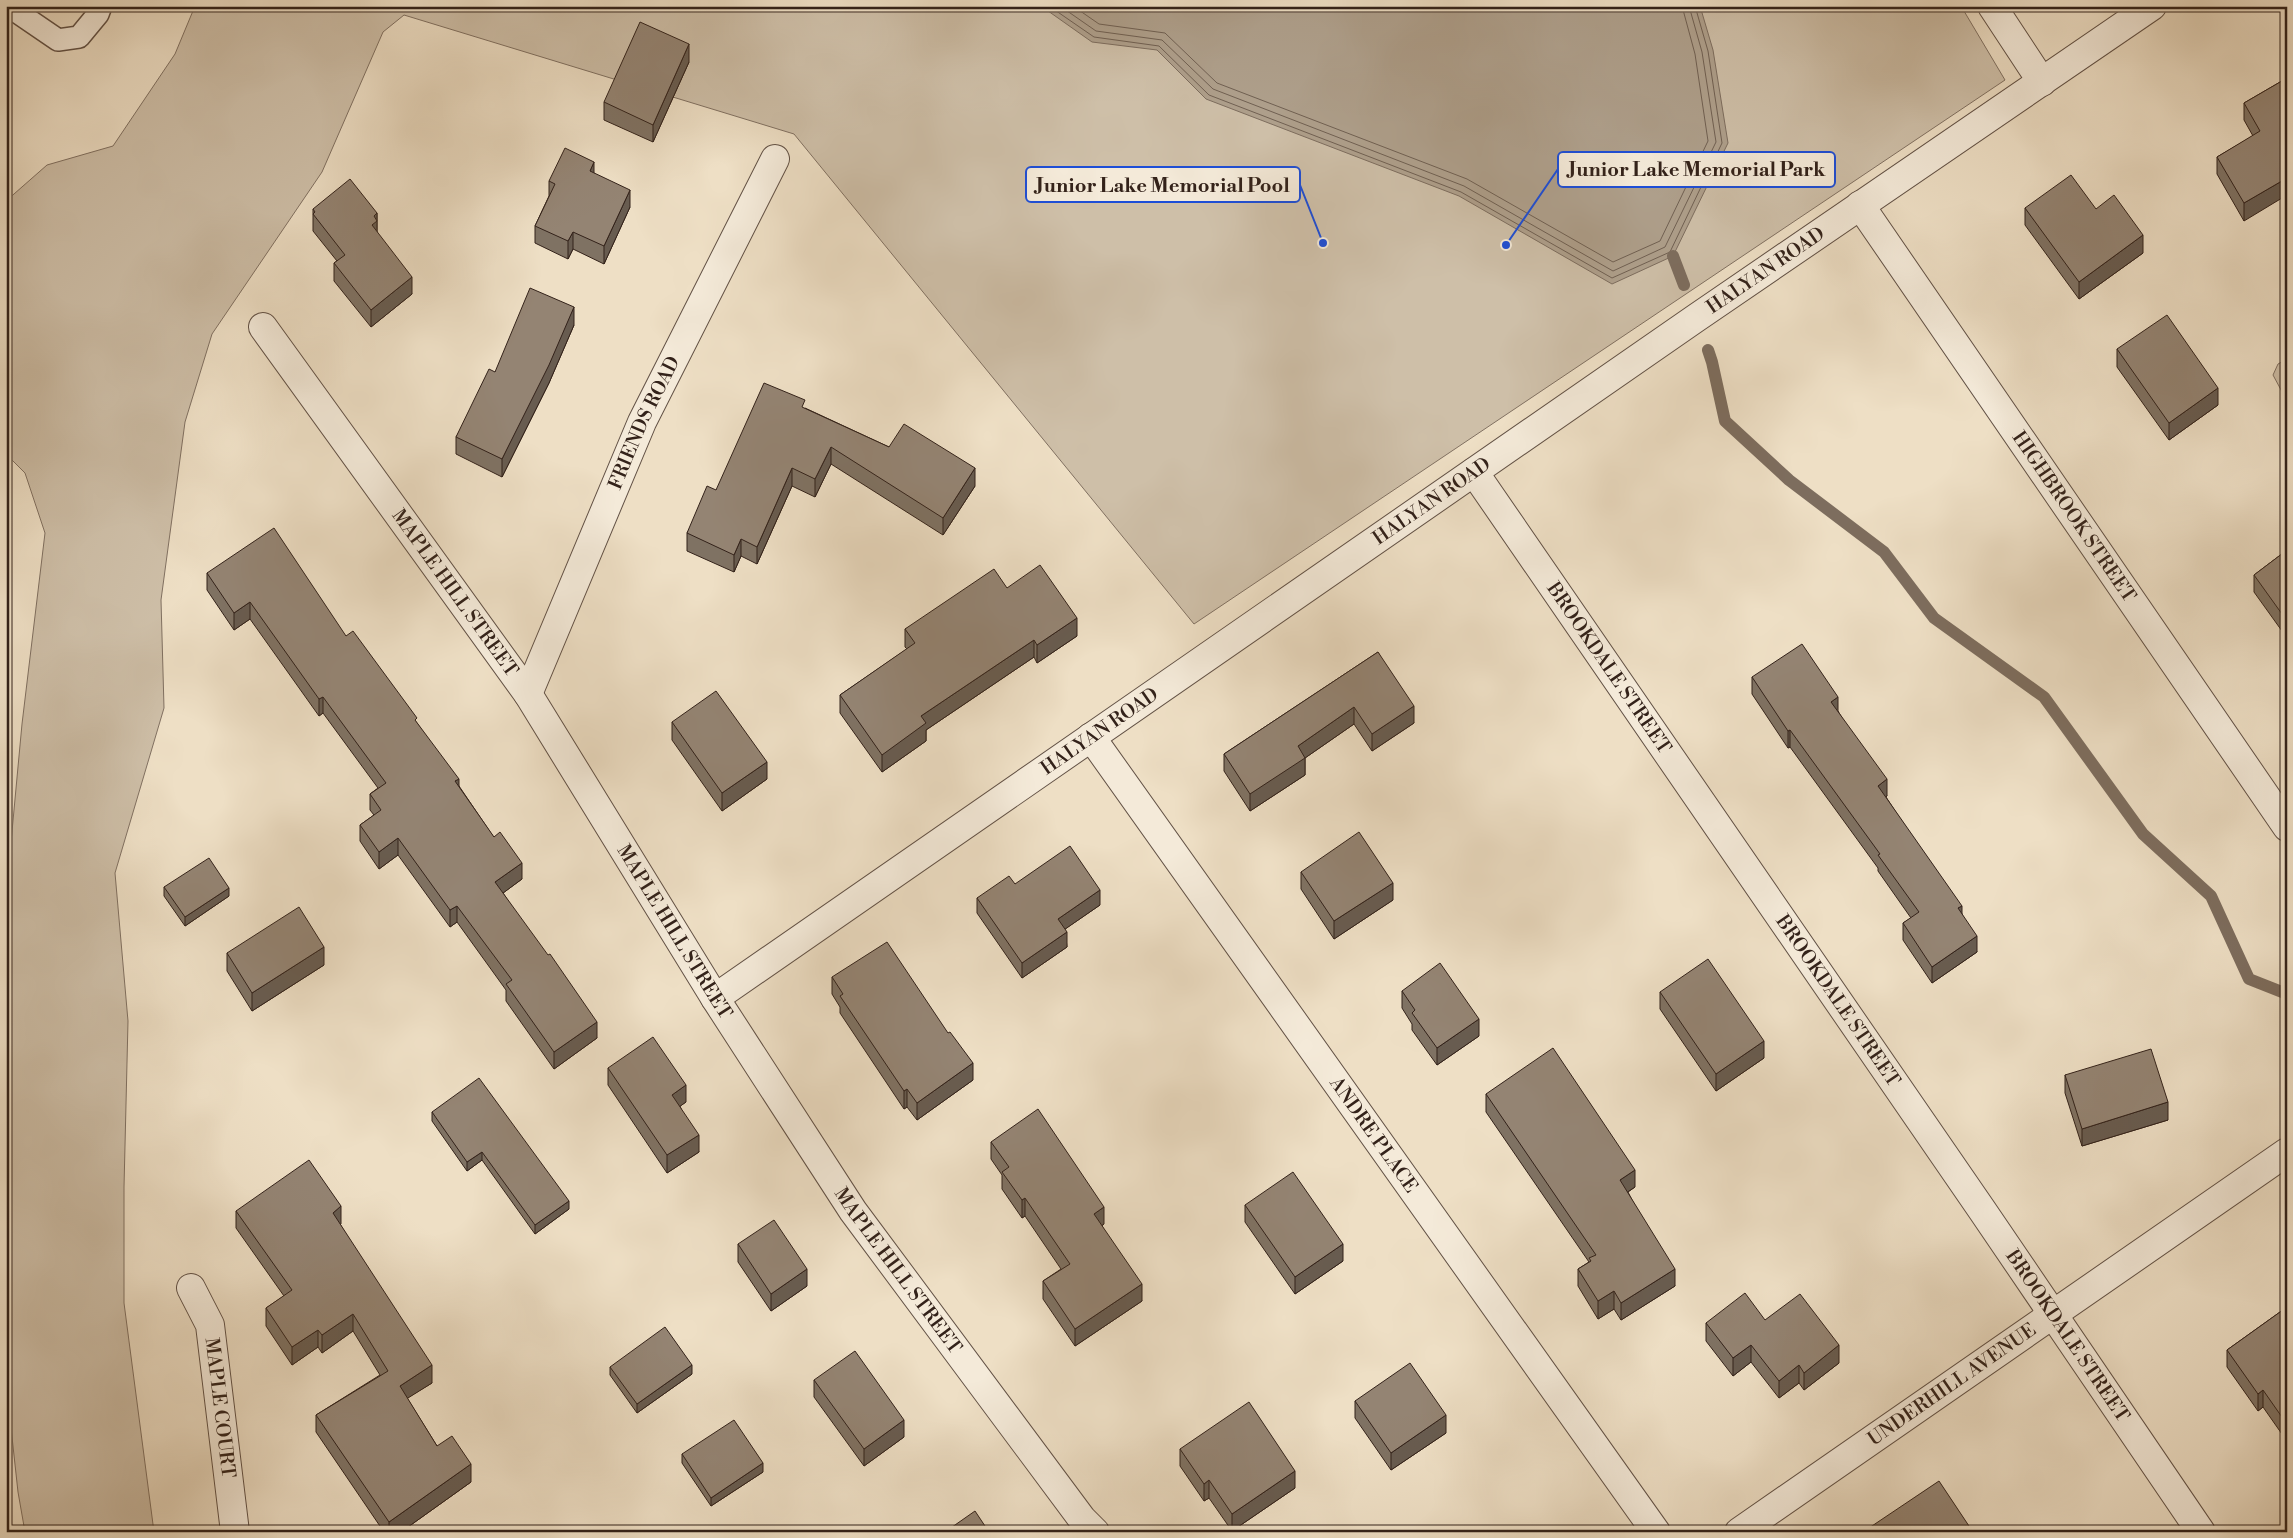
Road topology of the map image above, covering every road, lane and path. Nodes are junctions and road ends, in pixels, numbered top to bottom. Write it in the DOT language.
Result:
graph roads {
  1 [pos="13,6"];
  2 [pos="102,6"];
  3 [pos="1992,6"];
  4 [pos="2152,6"];
  5 [pos="2042,82"];
  6 [pos="775,159"];
  7 [pos="1860,205"];
  8 [pos="264,327"];
  9 [pos="1474,472"];
  10 [pos="528,694"];
  11 [pos="1092,737"];
  12 [pos="2287,828"];
  13 [pos="714,998"];
  14 [pos="2287,1152"];
  15 [pos="191,1288"];
  16 [pos="2053,1314"];
  17 [pos="235,1532"];
  18 [pos="1094,1532"];
  19 [pos="1656,1532"];
  20 [pos="1739,1532"];
  21 [pos="2201,1532"];
  1 -- 2 [label="lane"];
  3 -- 5 [label="street"];
  4 -- 5 [label="street, HALYAN ROAD"];
  5 -- 7 [label="street, HALYAN ROAD"];
  6 -- 10 [label="street, FRIENDS ROAD"];
  7 -- 9 [label="street, HALYAN ROAD"];
  7 -- 12 [label="street, HIGHBROOK STREET"];
  8 -- 10 [label="street, MAPLE HILL STREET"];
  9 -- 11 [label="street, HALYAN ROAD"];
  9 -- 16 [label="street, BROOKDALE STREET"];
  10 -- 13 [label="street, MAPLE HILL STREET"];
  11 -- 13 [label="street, HALYAN ROAD"];
  11 -- 19 [label="street, ANDRE PLACE"];
  13 -- 18 [label="street, MAPLE HILL STREET"];
  14 -- 16 [label="street, UNDERHILL AVENUE"];
  15 -- 17 [label="street, MAPLE COURT"];
  16 -- 20 [label="street, UNDERHILL AVENUE"];
  16 -- 21 [label="street, BROOKDALE STREET"];
}
